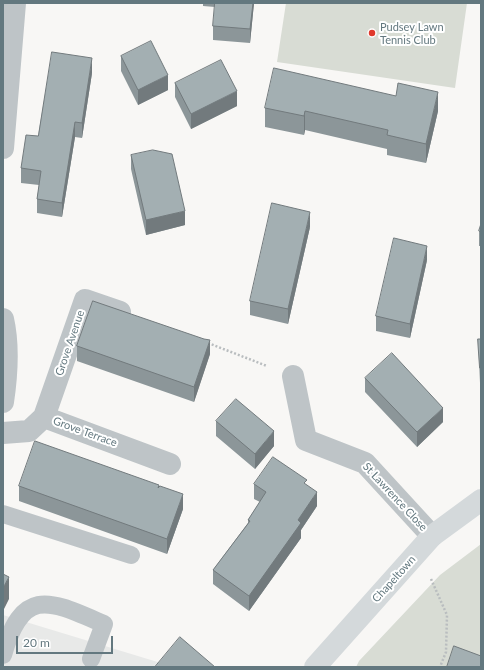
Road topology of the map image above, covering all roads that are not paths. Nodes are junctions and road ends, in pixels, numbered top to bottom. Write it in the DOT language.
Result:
graph roads {
  1 [pos="15,3"];
  2 [pos="3,148"];
  3 [pos="136,318"];
  4 [pos="3,319"];
  5 [pos="293,376"];
  6 [pos="3,402"];
  7 [pos="44,417"];
  8 [pos="3,433"];
  9 [pos="170,464"];
  10 [pos="481,500"];
  11 [pos="3,514"];
  12 [pos="426,544"];
  13 [pos="131,555"];
  14 [pos="3,655"];
  15 [pos="92,659"];
  16 [pos="315,667"];
  1 -- 2 [label="street"];
  3 -- 7 [label="street, Grove Avenue"];
  4 -- 6 [label="street"];
  5 -- 12 [label="street, St Lawrence Close"];
  7 -- 8 [label="street, Grove Terrace"];
  7 -- 9 [label="street, Grove Terrace"];
  10 -- 12 [label="main road, Chapeltown"];
  11 -- 13 [label="lane"];
  12 -- 16 [label="main road, Chapeltown"];
  14 -- 15 [label="lane"];
}
